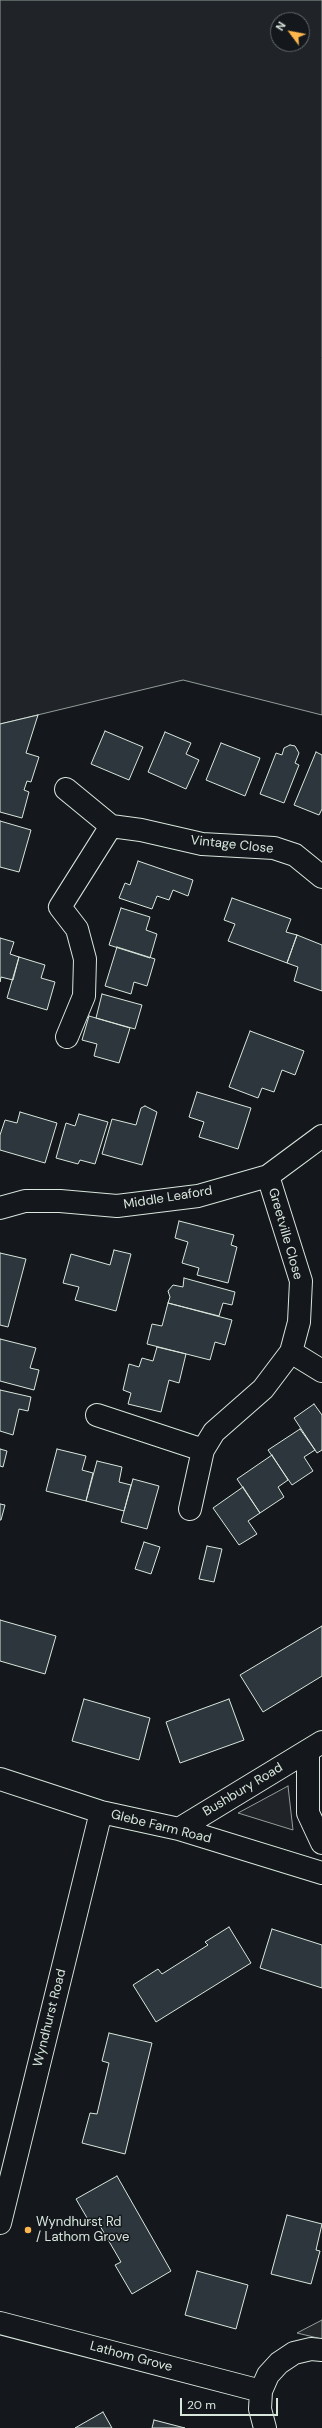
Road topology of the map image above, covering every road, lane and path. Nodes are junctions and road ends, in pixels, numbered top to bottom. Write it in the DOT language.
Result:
graph roads {
  1 [pos="66,789"];
  2 [pos="111,826"];
  3 [pos="322,877"];
  4 [pos="67,1037"];
  5 [pos="322,1136"];
  6 [pos="268,1176"];
  7 [pos="0,1208"];
  8 [pos="291,1352"];
  9 [pos="322,1371"];
  10 [pos="97,1415"];
  11 [pos="204,1450"];
  12 [pos="190,1509"];
  13 [pos="315,1746"];
  14 [pos="0,1779"];
  15 [pos="101,1812"];
  16 [pos="179,1829"];
  17 [pos="322,1843"];
  18 [pos="322,1873"];
  19 [pos="0,2223"];
  20 [pos="0,2323"];
  21 [pos="322,2350"];
  22 [pos="261,2391"];
  23 [pos="265,2428"];
  1 -- 2 [label="street"];
  2 -- 3 [label="street, Vintage Close"];
  2 -- 4 [label="street"];
  5 -- 6 [label="street, Middle Leaford"];
  6 -- 7 [label="street, Middle Leaford"];
  6 -- 8 [label="street, Greetville Close"];
  8 -- 9 [label="street"];
  8 -- 11 [label="street, Greetville Close"];
  10 -- 11 [label="street"];
  11 -- 12 [label="street, Greetville Close"];
  13 -- 16 [label="street, Bushbury Road"];
  13 -- 17 [label="street, Bushbury Road"];
  14 -- 15 [label="street, Glebe Farm Road"];
  15 -- 16 [label="street, Glebe Farm Road"];
  15 -- 19 [label="street, Wyndhurst Road"];
  16 -- 18 [label="street, Glebe Farm Road"];
  20 -- 22 [label="street, Lathom Grove"];
  21 -- 22 [label="street"];
  22 -- 23 [label="street"];
}
